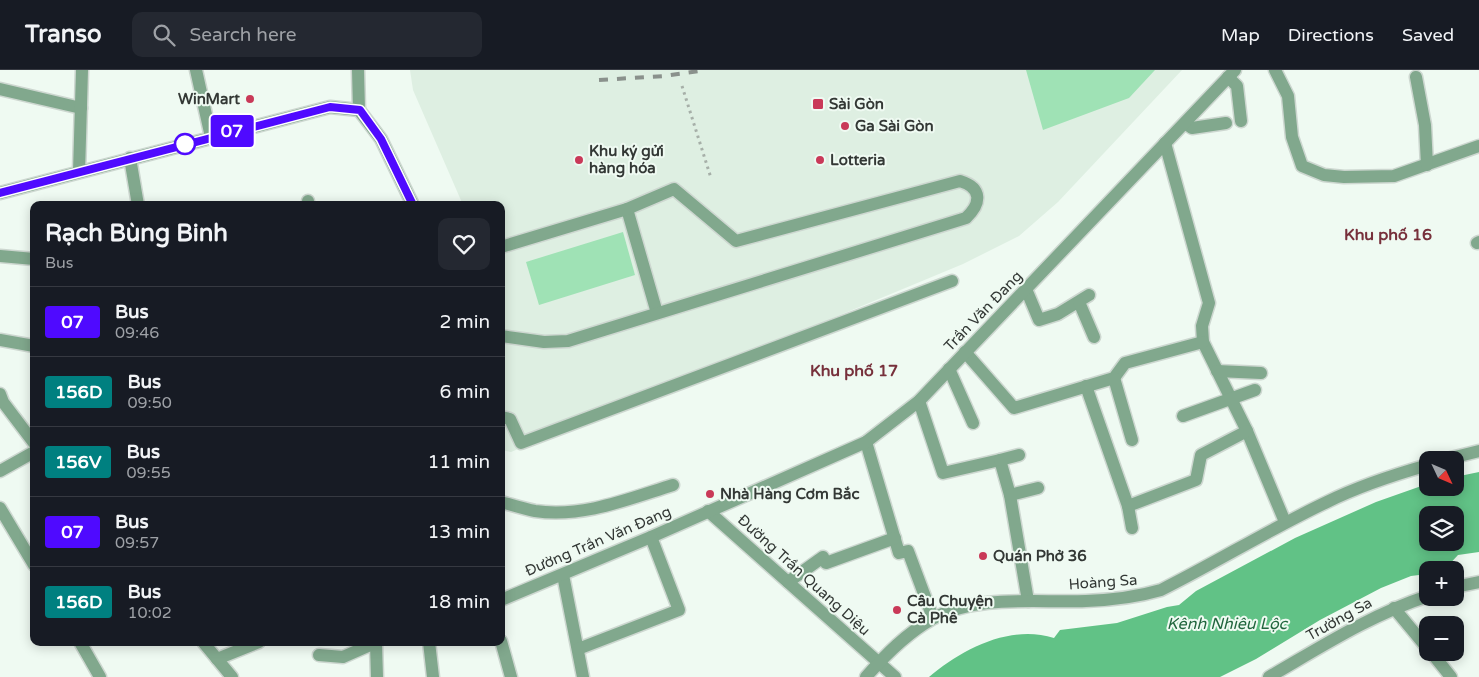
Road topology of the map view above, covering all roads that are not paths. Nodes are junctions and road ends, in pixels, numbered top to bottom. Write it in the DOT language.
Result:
graph roads {
  1 [pos="82,70"];
  2 [pos="196,70"];
  3 [pos="358,70"];
  4 [pos="1275,70"];
  5 [pos="1232,74"];
  6 [pos="1416,77"];
  7 [pos="0,89"];
  8 [pos="81,108"];
  9 [pos="360,110"];
  10 [pos="1241,121"];
  11 [pos="1185,123"];
  12 [pos="1226,124"];
  13 [pos="211,137"];
  14 [pos="1165,143"];
  15 [pos="1479,146"];
  16 [pos="130,158"];
  17 [pos="1427,165"];
  18 [pos="79,172"];
  19 [pos="0,193"];
  20 [pos="137,201"];
  21 [pos="411,201"];
  22 [pos="627,209"];
  23 [pos="505,246"];
  24 [pos="0,256"];
  25 [pos="30,259"];
  26 [pos="952,281"];
  27 [pos="1026,289"];
  28 [pos="657,313"];
  29 [pos="505,337"];
  30 [pos="1094,338"];
  31 [pos="0,340"];
  32 [pos="1203,342"];
  33 [pos="30,345"];
  34 [pos="965,352"];
  35 [pos="949,369"];
  36 [pos="1217,371"];
  37 [pos="1260,373"];
  38 [pos="1114,378"];
  39 [pos="1086,386"];
  40 [pos="1255,390"];
  41 [pos="0,394"];
  42 [pos="1231,399"];
  43 [pos="919,401"];
  44 [pos="1183,416"];
  45 [pos="505,418"];
  46 [pos="973,423"];
  47 [pos="1247,431"];
  48 [pos="30,438"];
  49 [pos="1132,440"];
  50 [pos="866,442"];
  51 [pos="1479,451"];
  52 [pos="30,454"];
  53 [pos="1019,455"];
  54 [pos="1464,455"];
  55 [pos="1000,460"];
  56 [pos="1419,468"];
  57 [pos="0,471"];
  58 [pos="673,485"];
  59 [pos="1038,488"];
  60 [pos="1010,495"];
  61 [pos="505,503"];
  62 [pos="1128,506"];
  63 [pos="0,508"];
  64 [pos="708,511"];
  65 [pos="1285,522"];
  66 [pos="1132,528"];
  67 [pos="651,537"];
  68 [pos="895,538"];
  69 [pos="30,558"];
  70 [pos="563,575"];
  71 [pos="788,582"];
  72 [pos="1479,582"];
  73 [pos="1464,586"];
  74 [pos="505,598"];
  75 [pos="1419,599"];
  76 [pos="1028,601"];
  77 [pos="1394,608"];
  78 [pos="933,618"];
  79 [pos="1419,638"];
  80 [pos="82,646"];
  81 [pos="206,646"];
  82 [pos="249,646"];
  83 [pos="370,646"];
  84 [pos="377,646"];
  85 [pos="429,646"];
  86 [pos="502,646"];
  87 [pos="578,649"];
  88 [pos="319,655"];
  89 [pos="217,659"];
  90 [pos="1437,661"];
  91 [pos="879,662"];
  92 [pos="100,677"];
  93 [pos="232,677"];
  94 [pos="377,677"];
  95 [pos="433,677"];
  96 [pos="511,677"];
  97 [pos="583,677"];
  98 [pos="866,677"];
  99 [pos="895,677"];
  100 [pos="1269,677"];
  101 [pos="1450,677"];
  1 -- 8 [label="street"];
  2 -- 13 [label="street"];
  3 -- 9 [label="street"];
  4 -- 17 [label="street"];
  5 -- 10 [label="street"];
  5 -- 11 [label="street, Trần Văn Ðang"];
  6 -- 17 [label="street"];
  7 -- 8 [label="street"];
  8 -- 18 [label="street"];
  9 -- 13 [label="street"];
  9 -- 21 [label="street"];
  11 -- 12 [label="street"];
  11 -- 14 [label="street, Trần Văn Ðang"];
  13 -- 16 [label="street"];
  14 -- 27 [label="street, Trần Văn Ðang"];
  14 -- 32 [label="street"];
  15 -- 17 [label="street"];
  16 -- 18 [label="street"];
  16 -- 20 [label="street"];
  18 -- 19 [label="street"];
  22 -- 23 [label="street"];
  22 -- 28 [label="street"];
  22 -- 28 [label="street"];
  24 -- 25 [label="street"];
  26 -- 45 [label="street"];
  27 -- 30 [label="street"];
  27 -- 34 [label="street, Trần Văn Ðang"];
  28 -- 29 [label="street"];
  31 -- 33 [label="street"];
  32 -- 36 [label="street"];
  32 -- 38 [label="street"];
  34 -- 35 [label="street, Trần Văn Ðang"];
  34 -- 39 [label="street"];
  35 -- 43 [label="street, Trần Văn Ðang"];
  35 -- 46 [label="street"];
  36 -- 37 [label="street"];
  36 -- 42 [label="street"];
  38 -- 39 [label="street"];
  38 -- 49 [label="street"];
  39 -- 62 [label="street"];
  40 -- 42 [label="street"];
  41 -- 48 [label="street"];
  42 -- 44 [label="street"];
  42 -- 47 [label="street"];
  43 -- 50 [label="street, Trần Văn Ðang"];
  43 -- 55 [label="street"];
  47 -- 62 [label="street"];
  47 -- 65 [label="street"];
  50 -- 64 [label="street, Trần Văn Ðang"];
  50 -- 68 [label="street"];
  51 -- 54 [label="street"];
  52 -- 57 [label="street"];
  53 -- 55 [label="street"];
  55 -- 60 [label="street"];
  56 -- 65 [label="street, Hoàng Sa"];
  58 -- 61 [label="street"];
  59 -- 60 [label="street"];
  60 -- 76 [label="street"];
  62 -- 66 [label="street"];
  63 -- 69 [label="street"];
  64 -- 67 [label="street, Đường Trần Văn Đang"];
  64 -- 71 [label="street, Đường Trần Quang Diệu"];
  65 -- 76 [label="street, Hoàng Sa"];
  67 -- 70 [label="street, Đường Trần Văn Đang"];
  67 -- 87 [label="street"];
  68 -- 71 [label="street"];
  68 -- 78 [label="street"];
  70 -- 74 [label="street, Đường Trần Văn Đang"];
  70 -- 87 [label="street"];
  71 -- 91 [label="street, Đường Trần Quang Diệu"];
  72 -- 73 [label="street"];
  75 -- 77 [label="street, Trường Sa"];
  76 -- 78 [label="street, Hoàng Sa"];
  77 -- 79 [label="street"];
  77 -- 100 [label="street, Trường Sa"];
  78 -- 91 [label="street, Hoàng Sa"];
  80 -- 92 [label="street"];
  81 -- 89 [label="street"];
  82 -- 89 [label="street"];
  83 -- 88 [label="street"];
  84 -- 94 [label="street"];
  85 -- 95 [label="street"];
  86 -- 96 [label="street"];
  87 -- 97 [label="street"];
  89 -- 93 [label="street"];
  90 -- 101 [label="street"];
  91 -- 98 [label="street, Hoàng Sa"];
  91 -- 99 [label="street, Đường Trần Quang Diệu"];
}
